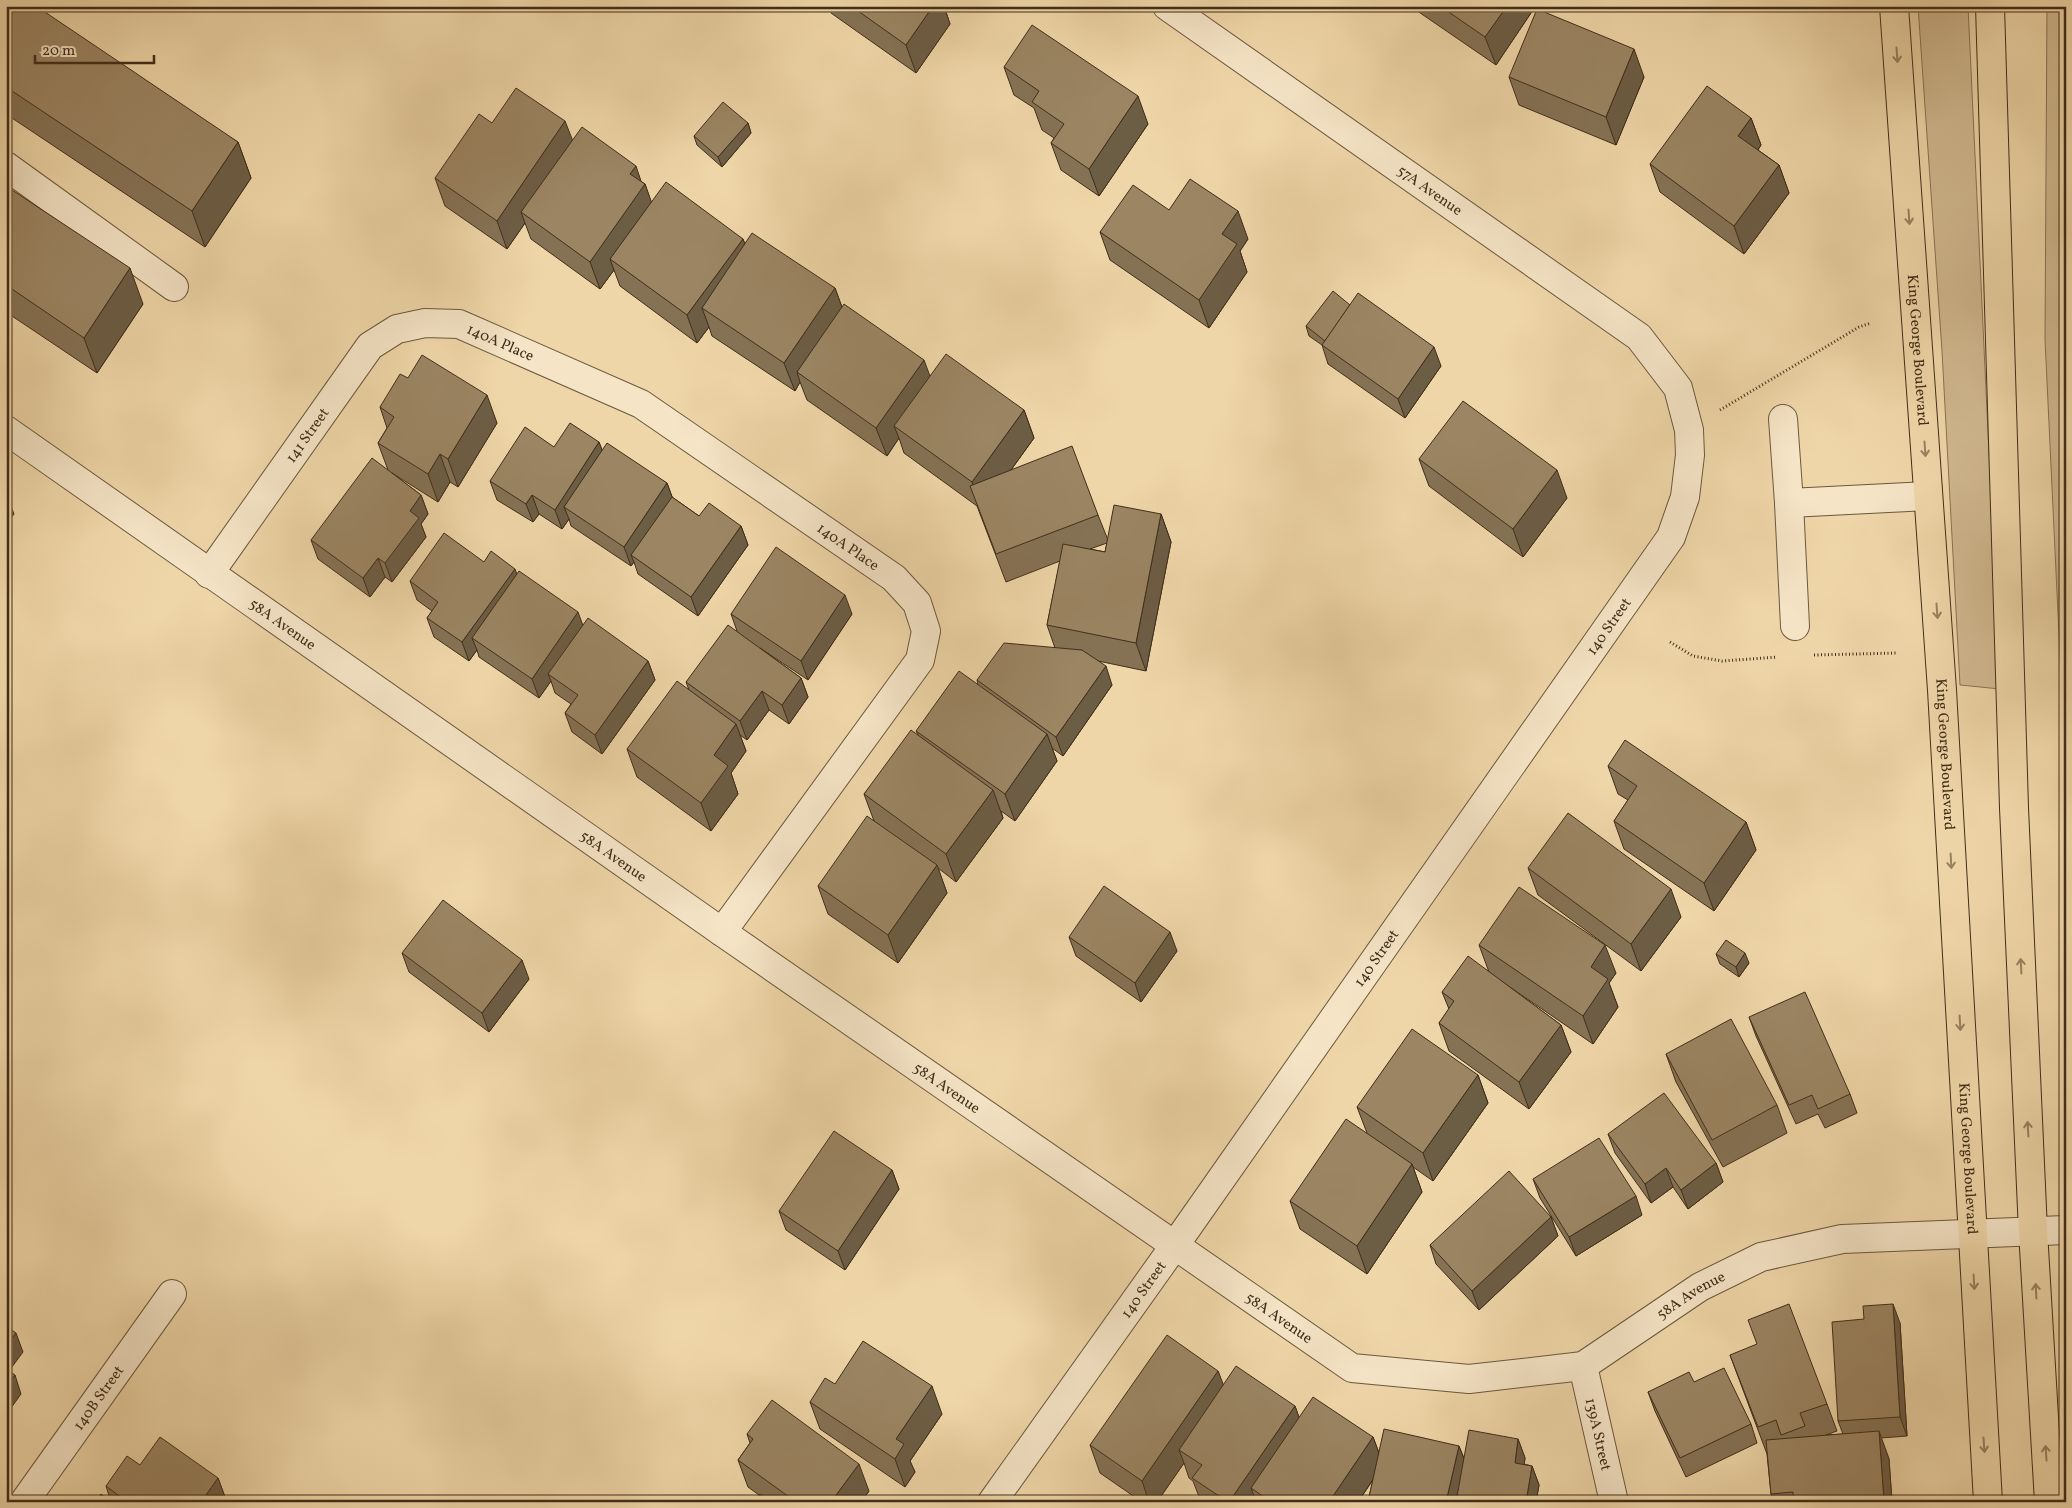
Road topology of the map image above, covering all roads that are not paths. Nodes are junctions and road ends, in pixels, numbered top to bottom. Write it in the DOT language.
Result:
graph roads {
  1 [pos="1168,6"];
  2 [pos="1894,6"];
  3 [pos="1990,6"];
  4 [pos="6,166"];
  5 [pos="174,286"];
  6 [pos="425,323"];
  7 [pos="1678,388"];
  8 [pos="1783,419"];
  9 [pos="6,430"];
  10 [pos="1928,496"];
  11 [pos="1789,503"];
  12 [pos="209,574"];
  13 [pos="1795,626"];
  14 [pos="722,932"];
  15 [pos="2066,1230"];
  16 [pos="2032,1231"];
  17 [pos="1972,1234"];
  18 [pos="1175,1245"];
  19 [pos="172,1294"];
  20 [pos="1583,1366"];
  21 [pos="24,1502"];
  22 [pos="992,1502"];
  23 [pos="1614,1502"];
  24 [pos="1988,1502"];
  25 [pos="2049,1502"];
  1 -- 7 [label="street, 57A Avenue"];
  2 -- 10 [label="main road, King George Boulevard, one-way"];
  16 -- 3 [label="main road, one-way"];
  4 -- 5 [label="street"];
  6 -- 12 [label="street, 141 Street"];
  6 -- 14 [label="street, 140A Place"];
  7 -- 18 [label="street, 140 Street"];
  8 -- 11 [label="street"];
  9 -- 12 [label="street, 58A Avenue"];
  10 -- 11 [label="street"];
  10 -- 17 [label="main road, King George Boulevard, one-way"];
  11 -- 13 [label="street"];
  12 -- 14 [label="street, 58A Avenue"];
  14 -- 18 [label="street, 58A Avenue"];
  15 -- 16 [label="street, 58A Avenue"];
  16 -- 17 [label="street, 58A Avenue"];
  25 -- 16 [label="main road, one-way"];
  17 -- 20 [label="street, 58A Avenue"];
  17 -- 24 [label="main road, King George Boulevard, one-way"];
  18 -- 20 [label="street, 58A Avenue"];
  18 -- 22 [label="street, 140 Street"];
  19 -- 21 [label="street, 140B Street"];
  20 -- 23 [label="street, 139A Street"];
}
